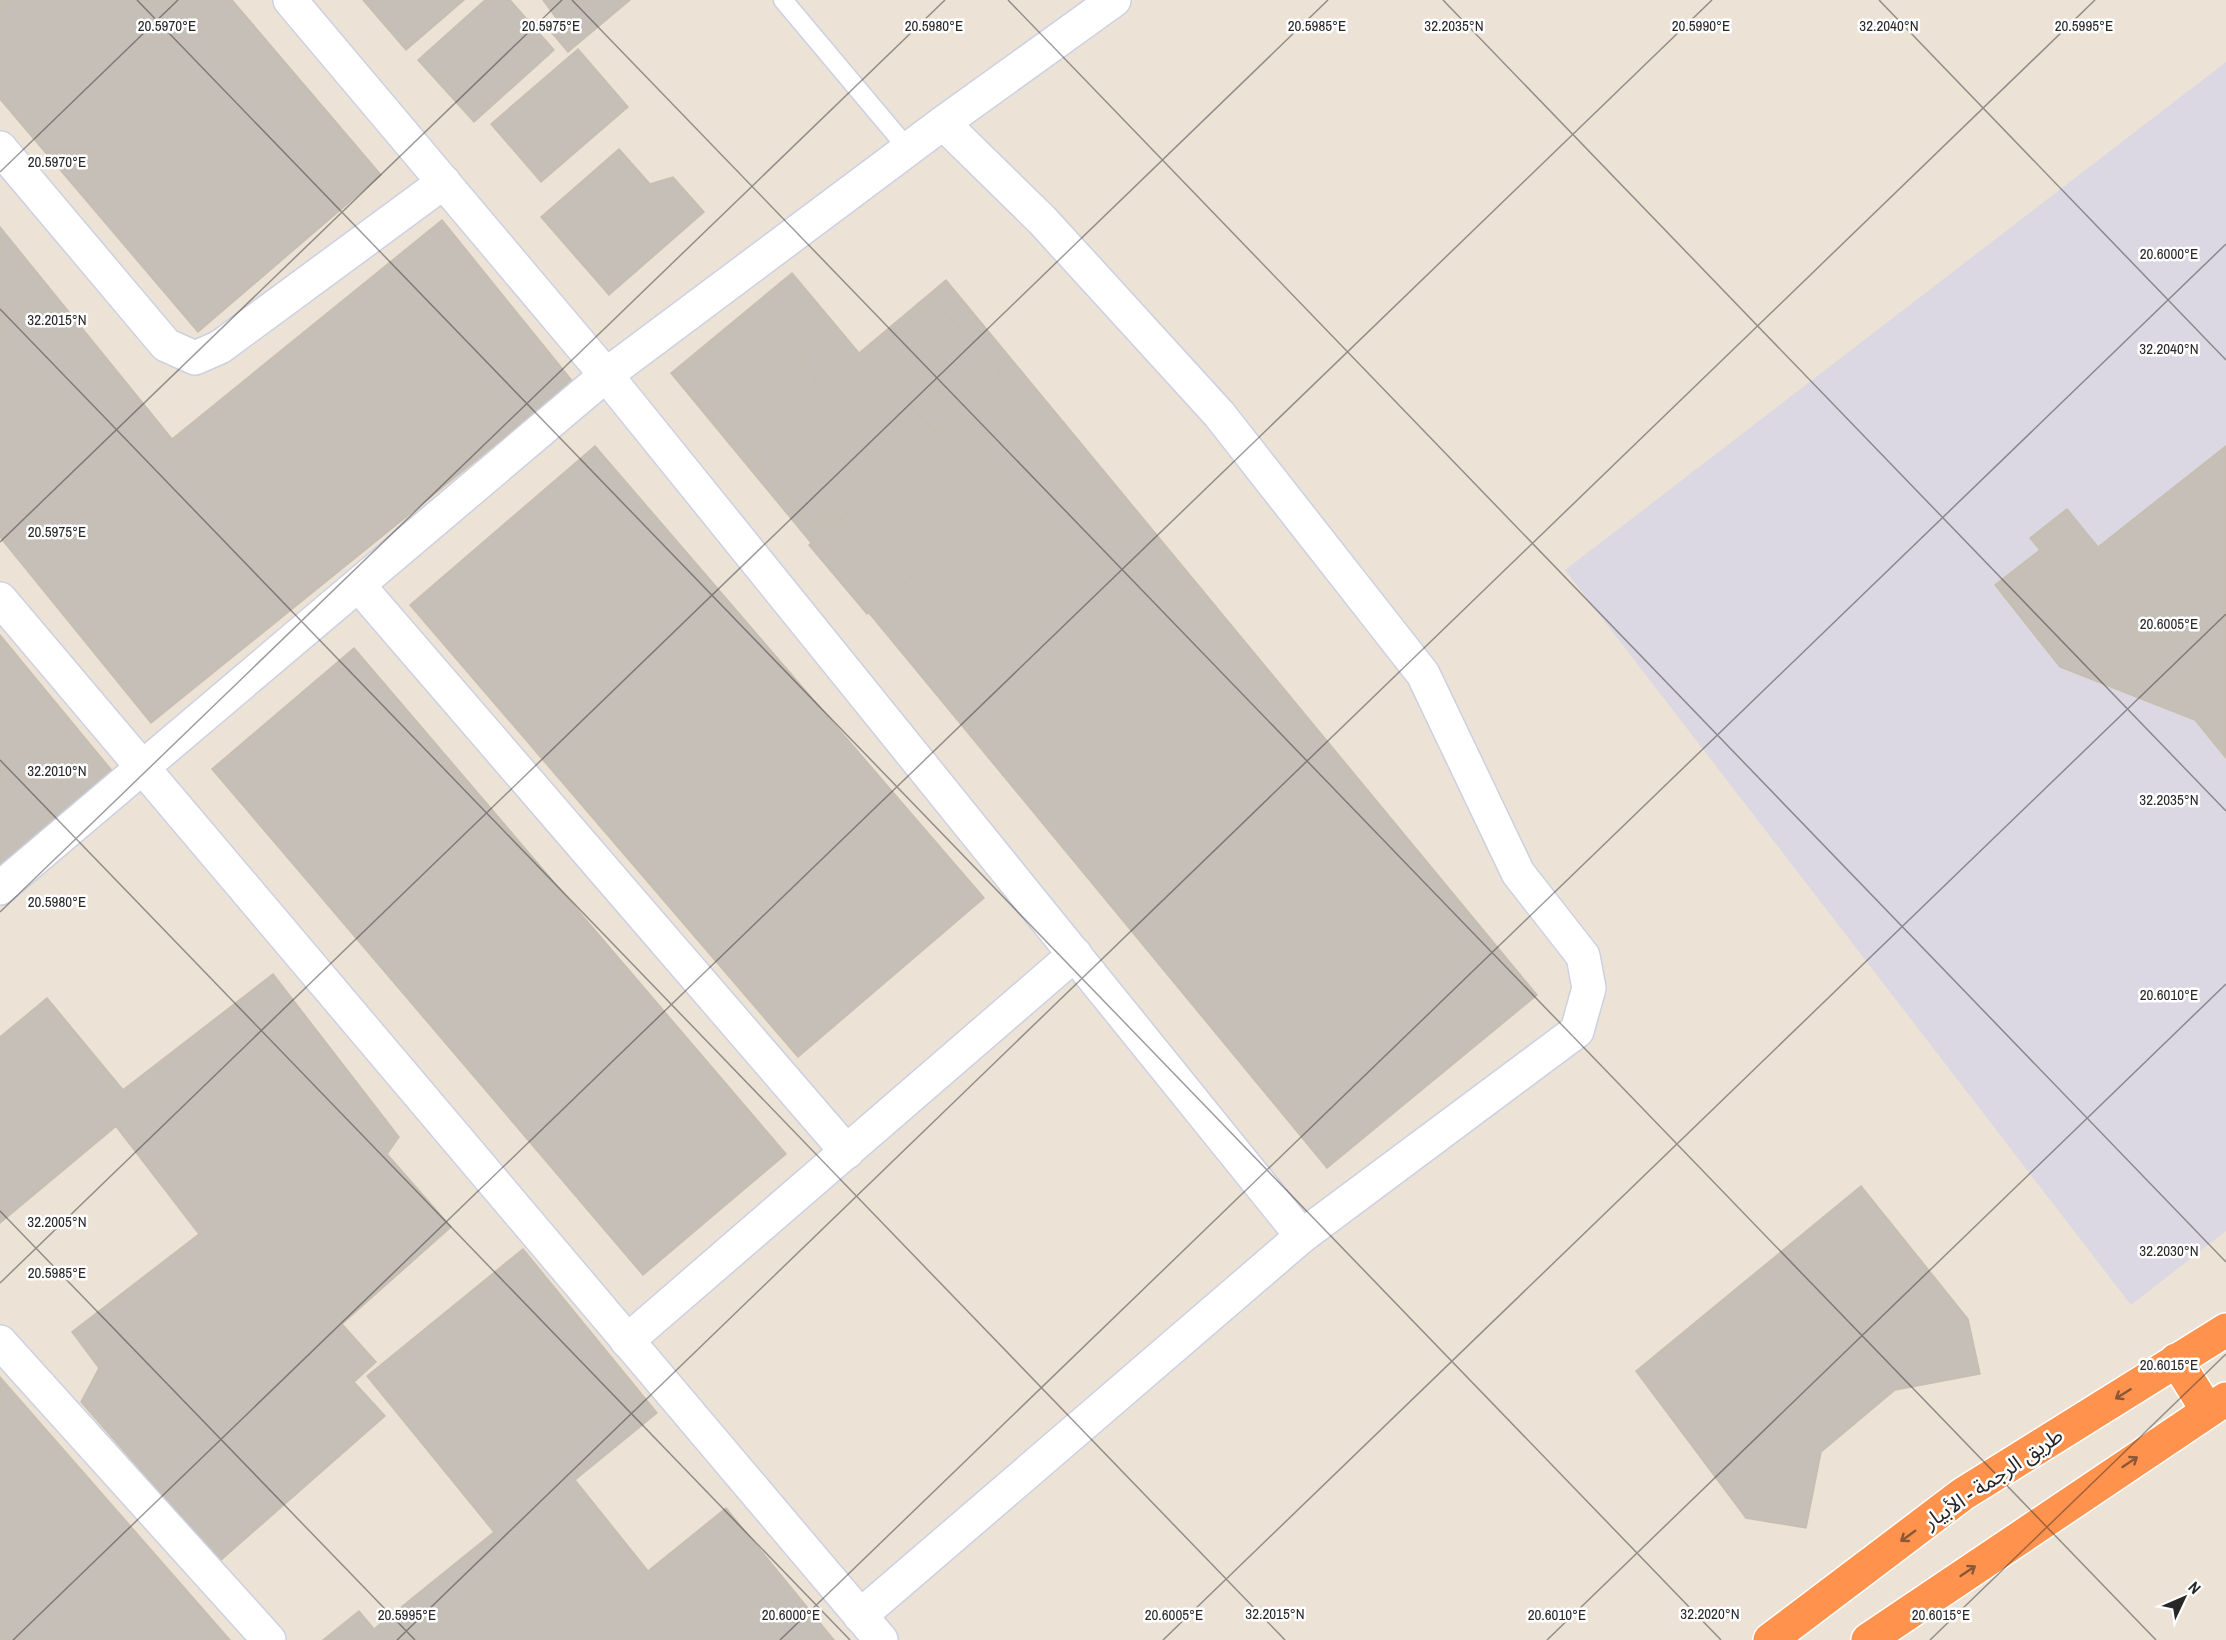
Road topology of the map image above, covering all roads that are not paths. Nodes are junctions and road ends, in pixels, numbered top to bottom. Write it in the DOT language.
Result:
graph roads {
  1 [pos="290,0"];
  2 [pos="783,0"];
  3 [pos="1114,0"];
  4 [pos="943,123"];
  5 [pos="0,148"];
  6 [pos="908,149"];
  7 [pos="444,182"];
  8 [pos="606,375"];
  9 [pos="358,586"];
  10 [pos="0,599"];
  11 [pos="142,768"];
  12 [pos="0,888"];
  13 [pos="1075,954"];
  14 [pos="847,1152"];
  15 [pos="1302,1236"];
  16 [pos="2226,1330"];
  17 [pos="0,1341"];
  18 [pos="627,1341"];
  19 [pos="2176,1360"];
  20 [pos="2216,1404"];
  21 [pos="871,1628"];
  22 [pos="269,1640"];
  23 [pos="1770,1640"];
  24 [pos="1868,1640"];
  1 -- 7 [label="street"];
  2 -- 6 [label="lane"];
  3 -- 4 [label="street"];
  4 -- 6 [label="street"];
  4 -- 15 [label="street"];
  5 -- 7 [label="street"];
  6 -- 8 [label="street"];
  7 -- 8 [label="street"];
  8 -- 9 [label="street"];
  8 -- 13 [label="street"];
  9 -- 11 [label="street"];
  9 -- 14 [label="street"];
  10 -- 11 [label="street"];
  11 -- 12 [label="street"];
  11 -- 18 [label="street"];
  13 -- 14 [label="street"];
  13 -- 15 [label="street"];
  14 -- 18 [label="street"];
  15 -- 21 [label="street"];
  16 -- 19 [label="highway, طريق الرجمة - الأبيار"];
  17 -- 22 [label="street"];
  18 -- 21 [label="street"];
  19 -- 20 [label="highway"];
  19 -- 23 [label="highway, طريق الرجمة - الأبيار, one-way"];
  24 -- 20 [label="highway, one-way"];
}
